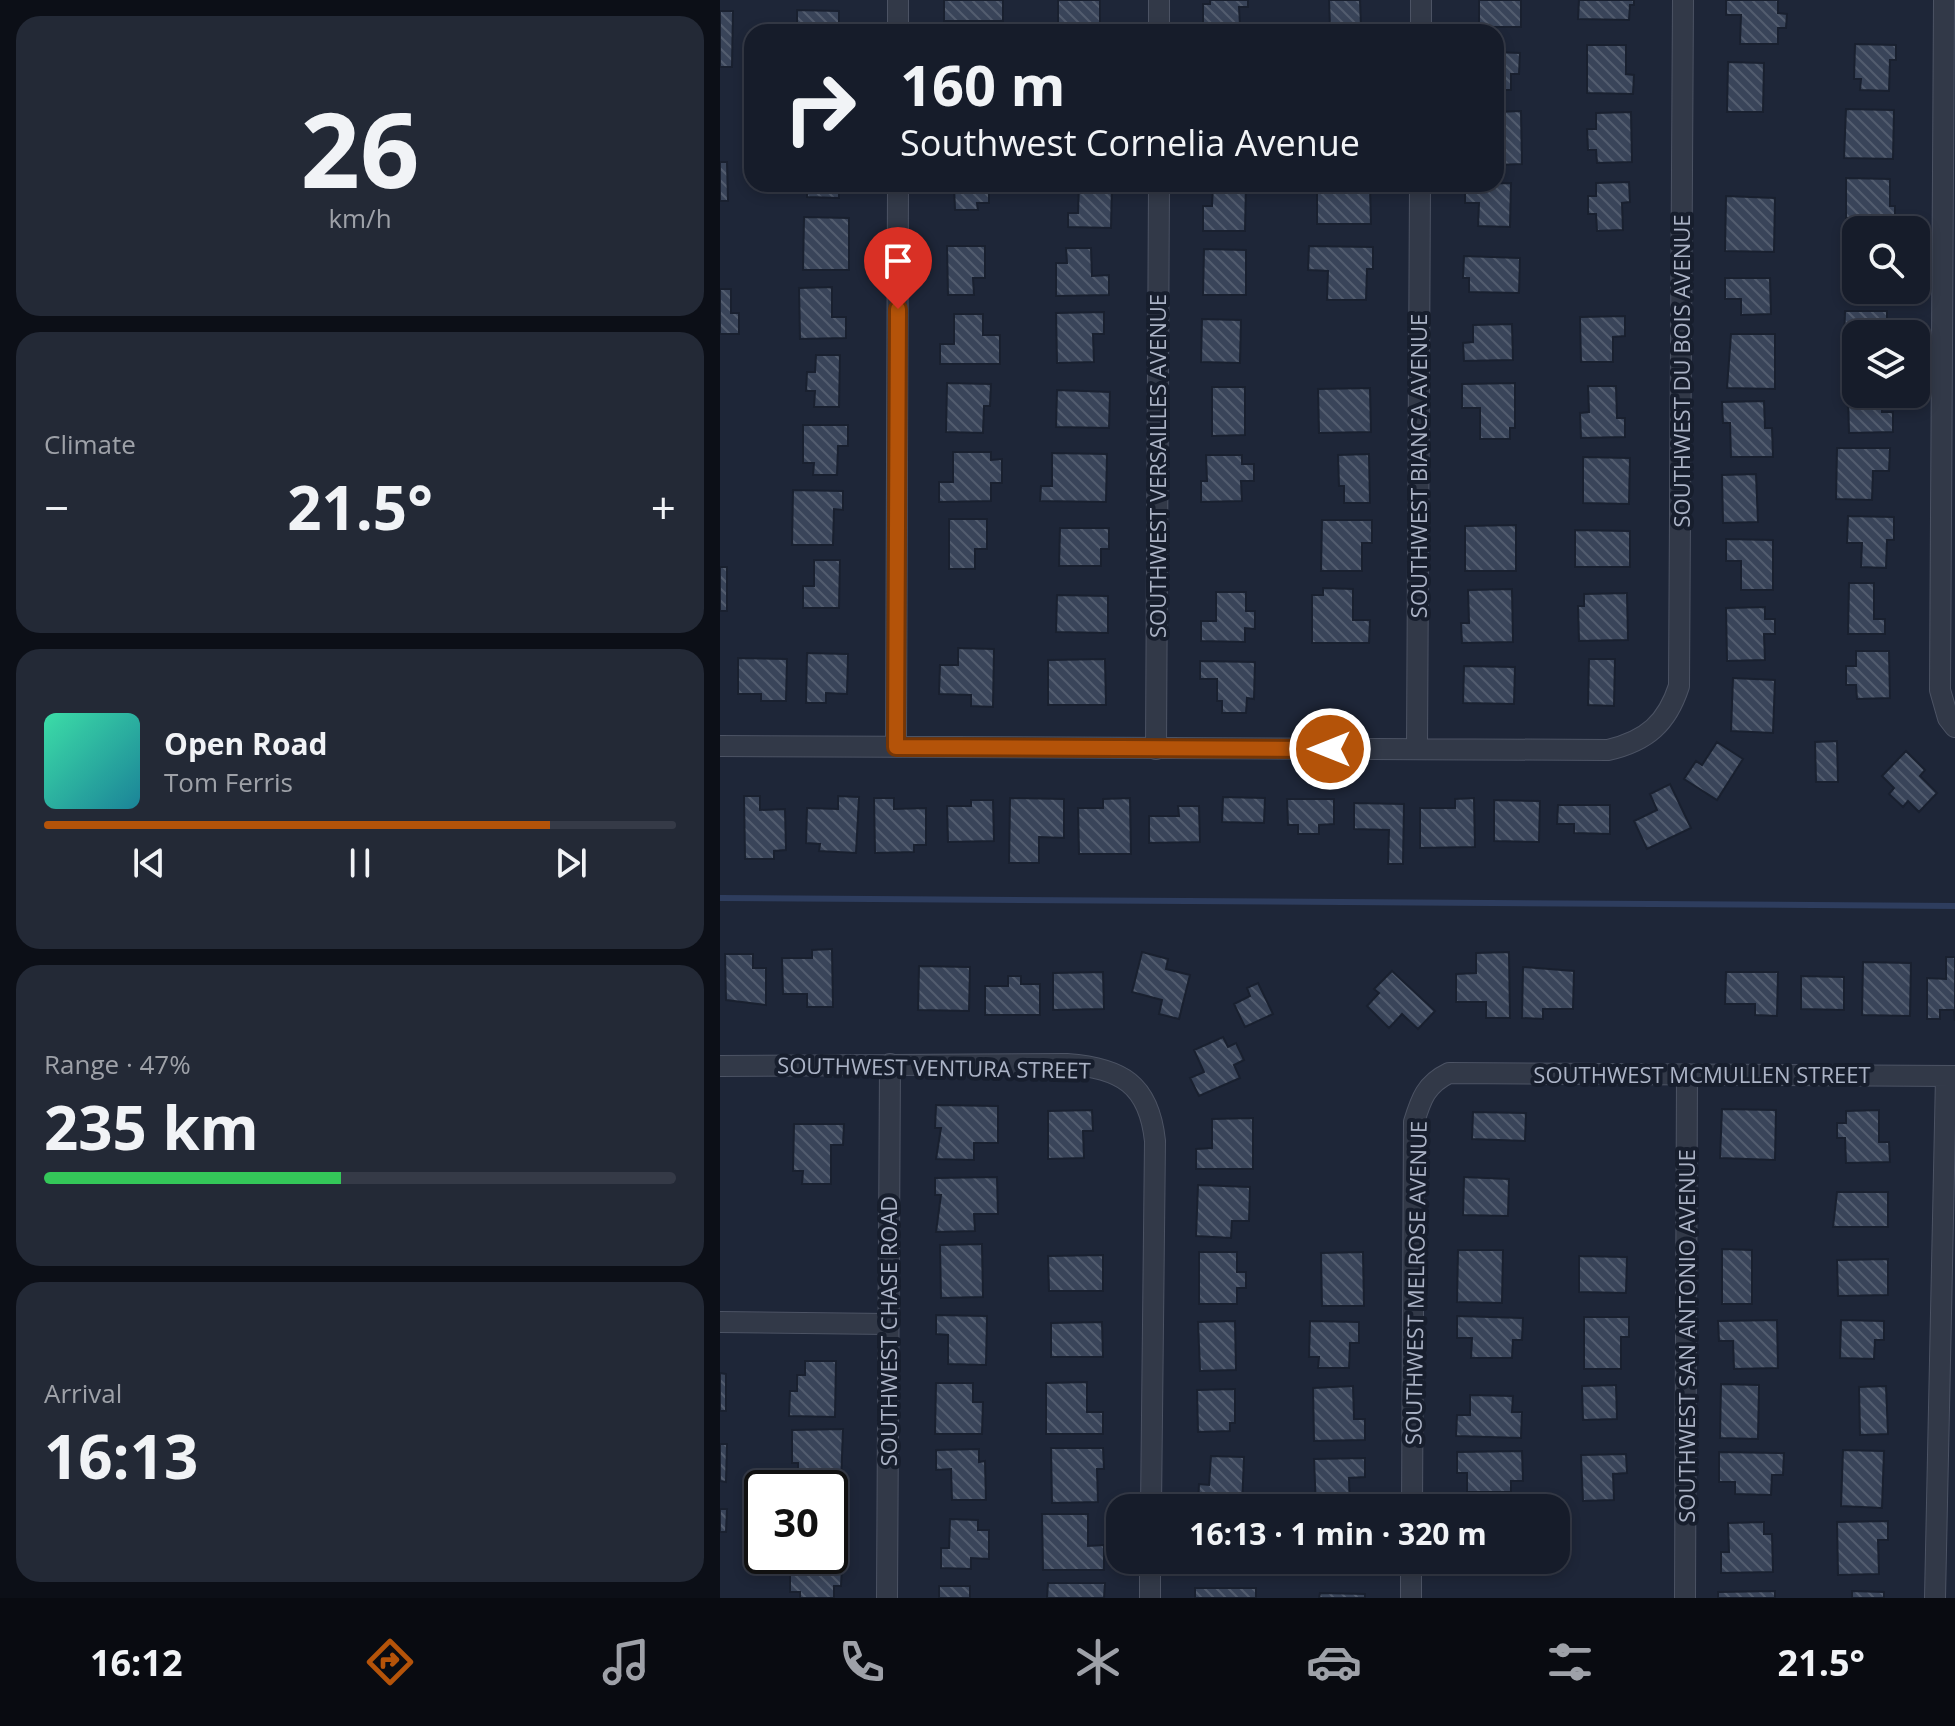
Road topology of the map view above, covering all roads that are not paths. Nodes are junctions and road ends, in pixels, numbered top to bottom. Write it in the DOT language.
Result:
graph roads {
  1 [pos="898,0"];
  2 [pos="1159,0"];
  3 [pos="1421,0"];
  4 [pos="1683,0"];
  5 [pos="1944,0"];
  6 [pos="898,24"];
  7 [pos="1159,24"];
  8 [pos="1421,24"];
  9 [pos="898,192"];
  10 [pos="1159,192"];
  11 [pos="1420,192"];
  12 [pos="1955,727"];
  13 [pos="720,746"];
  14 [pos="896,747"];
  15 [pos="1156,749"];
  16 [pos="1417,749"];
  17 [pos="890,1064"];
  18 [pos="720,1066"];
  19 [pos="1449,1073"];
  20 [pos="1687,1074"];
  21 [pos="1950,1076"];
  22 [pos="720,1322"];
  23 [pos="887,1324"];
  24 [pos="1151,1494"];
  25 [pos="1412,1494"];
  26 [pos="1150,1574"];
  27 [pos="1411,1574"];
  28 [pos="887,1598"];
  29 [pos="1150,1598"];
  30 [pos="1411,1598"];
  31 [pos="1685,1598"];
  32 [pos="1935,1598"];
  1 -- 6 [label="street"];
  2 -- 7 [label="street"];
  3 -- 8 [label="street"];
  4 -- 16 [label="street, SOUTHWEST DU BOIS AVENUE"];
  5 -- 12 [label="street"];
  9 -- 14 [label="street"];
  10 -- 15 [label="street, SOUTHWEST VERSAILLES AVENUE"];
  11 -- 16 [label="street, SOUTHWEST BIANCA AVENUE"];
  13 -- 14 [label="street"];
  14 -- 15 [label="street"];
  15 -- 16 [label="street"];
  17 -- 18 [label="street, SOUTHWEST VENTURA STREET"];
  17 -- 23 [label="street, SOUTHWEST CHASE ROAD"];
  17 -- 24 [label="street, SOUTHWEST VENTURA STREET"];
  19 -- 20 [label="street, SOUTHWEST MCMULLEN STREET"];
  19 -- 25 [label="street, SOUTHWEST MELROSE AVENUE"];
  20 -- 21 [label="street, SOUTHWEST MCMULLEN STREET"];
  20 -- 31 [label="street, SOUTHWEST SAN ANTONIO AVENUE"];
  21 -- 32 [label="street"];
  22 -- 23 [label="street"];
  23 -- 28 [label="street, SOUTHWEST CHASE ROAD"];
  26 -- 29 [label="street"];
  27 -- 30 [label="street"];
}
